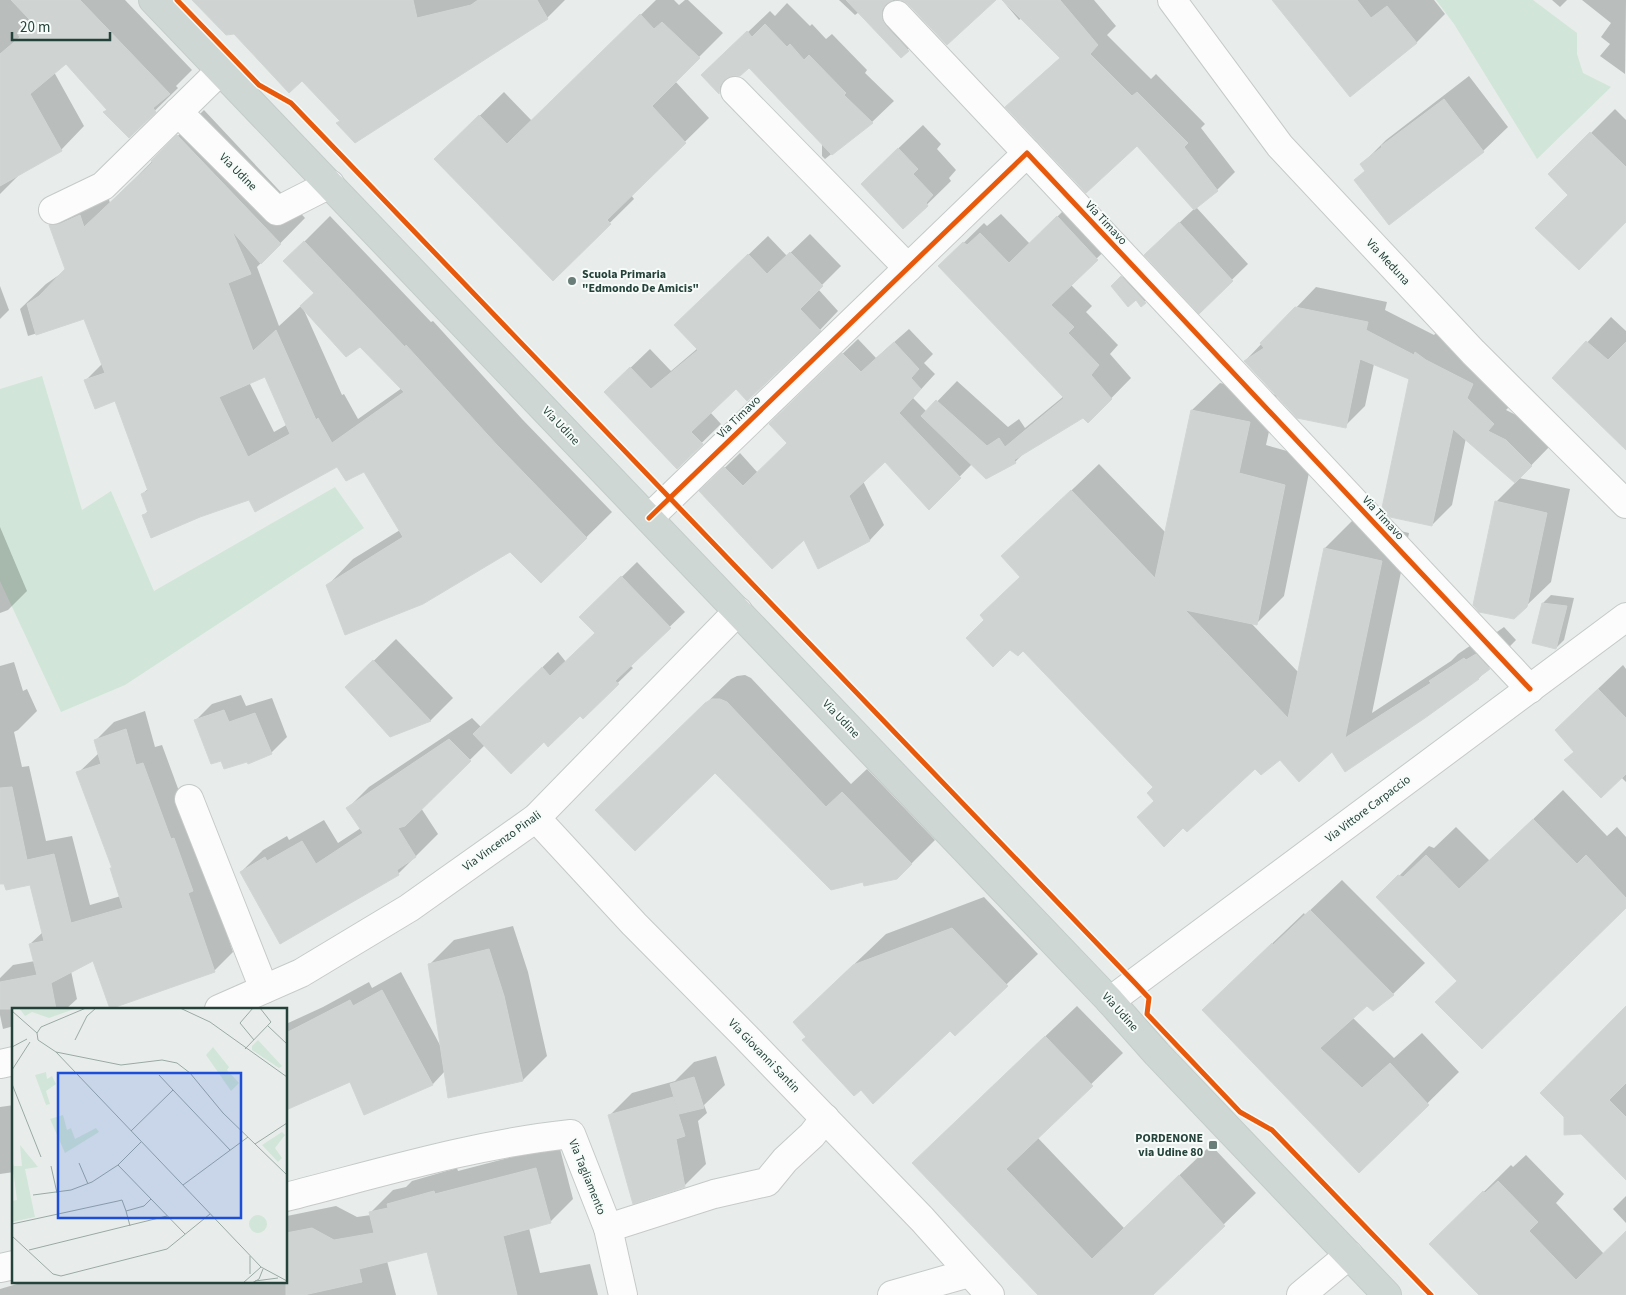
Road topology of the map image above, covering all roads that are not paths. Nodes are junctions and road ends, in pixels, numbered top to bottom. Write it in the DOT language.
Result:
graph roads {
  1 [pos="154,0"];
  2 [pos="1172,0"];
  3 [pos="897,15"];
  4 [pos="221,70"];
  5 [pos="735,91"];
  6 [pos="178,112"];
  7 [pos="1027,153"];
  8 [pos="330,184"];
  9 [pos="53,210"];
  10 [pos="908,268"];
  11 [pos="1626,504"];
  12 [pos="649,518"];
  13 [pos="738,611"];
  14 [pos="1626,617"];
  15 [pos="1530,689"];
  16 [pos="189,799"];
  17 [pos="536,818"];
  18 [pos="264,989"];
  19 [pos="1110,1001"];
  20 [pos="221,1008"];
  21 [pos="825,1118"];
  22 [pos="288,1196"];
  23 [pos="608,1228"];
  24 [pos="1349,1255"];
  25 [pos="969,1274"];
  26 [pos="900,1294"];
  27 [pos="623,1295"];
  28 [pos="990,1295"];
  29 [pos="1302,1295"];
  30 [pos="1387,1295"];
  1 -- 4 [label="main road, Via Udine"];
  2 -- 11 [label="street, Via Meduna"];
  3 -- 7 [label="street"];
  4 -- 6 [label="street"];
  4 -- 8 [label="main road, Via Udine"];
  5 -- 10 [label="street"];
  6 -- 8 [label="street, Via Udine"];
  6 -- 9 [label="street"];
  7 -- 10 [label="street, Via Timavo"];
  7 -- 15 [label="street, Via Timavo"];
  8 -- 12 [label="main road, Via Udine"];
  10 -- 12 [label="street, Via Timavo"];
  12 -- 13 [label="main road, Via Udine"];
  13 -- 17 [label="street, Via Vincenzo Pinali"];
  13 -- 19 [label="main road, Via Udine"];
  14 -- 15 [label="street, Via Vittore Carpaccio"];
  15 -- 19 [label="street, Via Vittore Carpaccio"];
  16 -- 18 [label="street"];
  17 -- 18 [label="street, Via Vincenzo Pinali"];
  17 -- 21 [label="street, Via Giovanni Santin"];
  18 -- 20 [label="street, Via Vincenzo Pinali"];
  19 -- 24 [label="main road, Via Udine"];
  21 -- 23 [label="street, Via Tagliamento"];
  21 -- 25 [label="street, Via Giovanni Santin"];
  22 -- 23 [label="street, Via Tagliamento"];
  23 -- 27 [label="street"];
  24 -- 29 [label="street"];
  24 -- 30 [label="main road, Via Udine"];
  25 -- 26 [label="street"];
  25 -- 28 [label="street, Via Giovanni Santin"];
}
